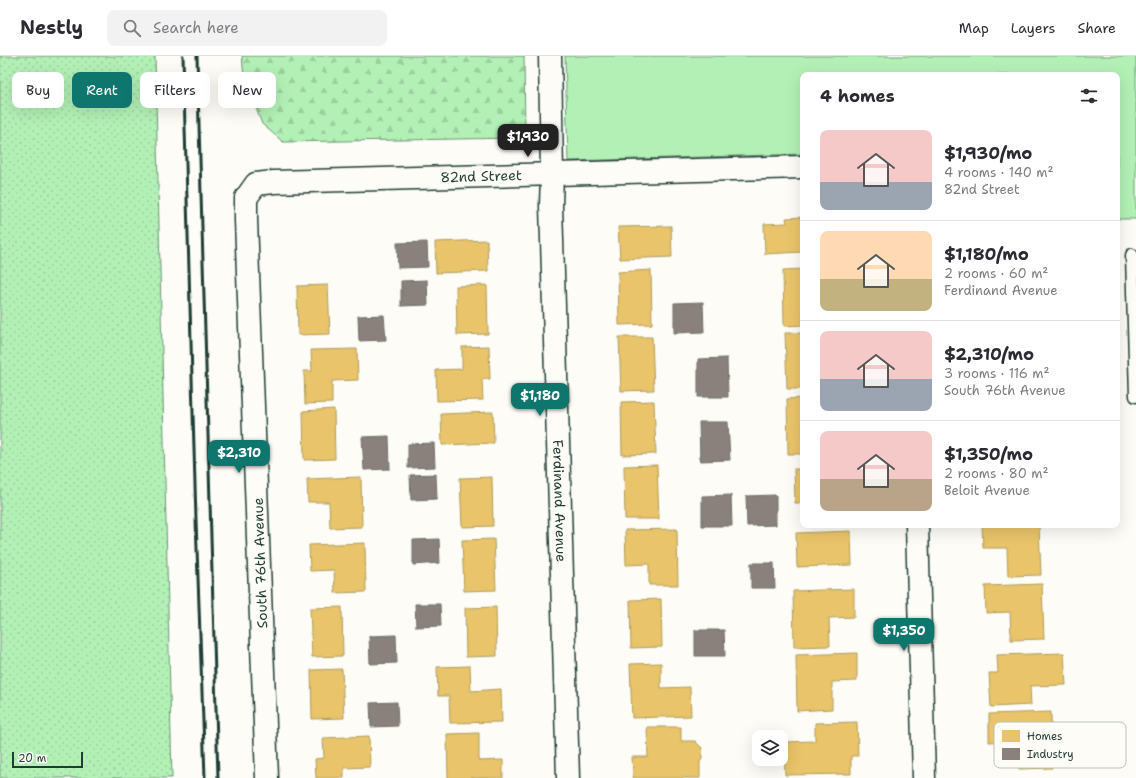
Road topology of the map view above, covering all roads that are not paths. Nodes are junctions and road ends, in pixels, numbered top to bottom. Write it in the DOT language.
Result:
graph roads {
  1 [pos="550,56"];
  2 [pos="800,167"];
  3 [pos="552,174"];
  4 [pos="256,184"];
  5 [pos="1132,255"];
  6 [pos="1136,396"];
  7 [pos="917,528"];
  8 [pos="267,778"];
  9 [pos="568,778"];
  10 [pos="924,778"];
  1 -- 3 [label="street, Ferdinand Avenue"];
  2 -- 3 [label="street, 82nd Street"];
  3 -- 4 [label="street, 82nd Street"];
  3 -- 9 [label="street, Ferdinand Avenue"];
  4 -- 8 [label="street, South 76th Avenue"];
  5 -- 6 [label="lane"];
  7 -- 10 [label="street"];
}
